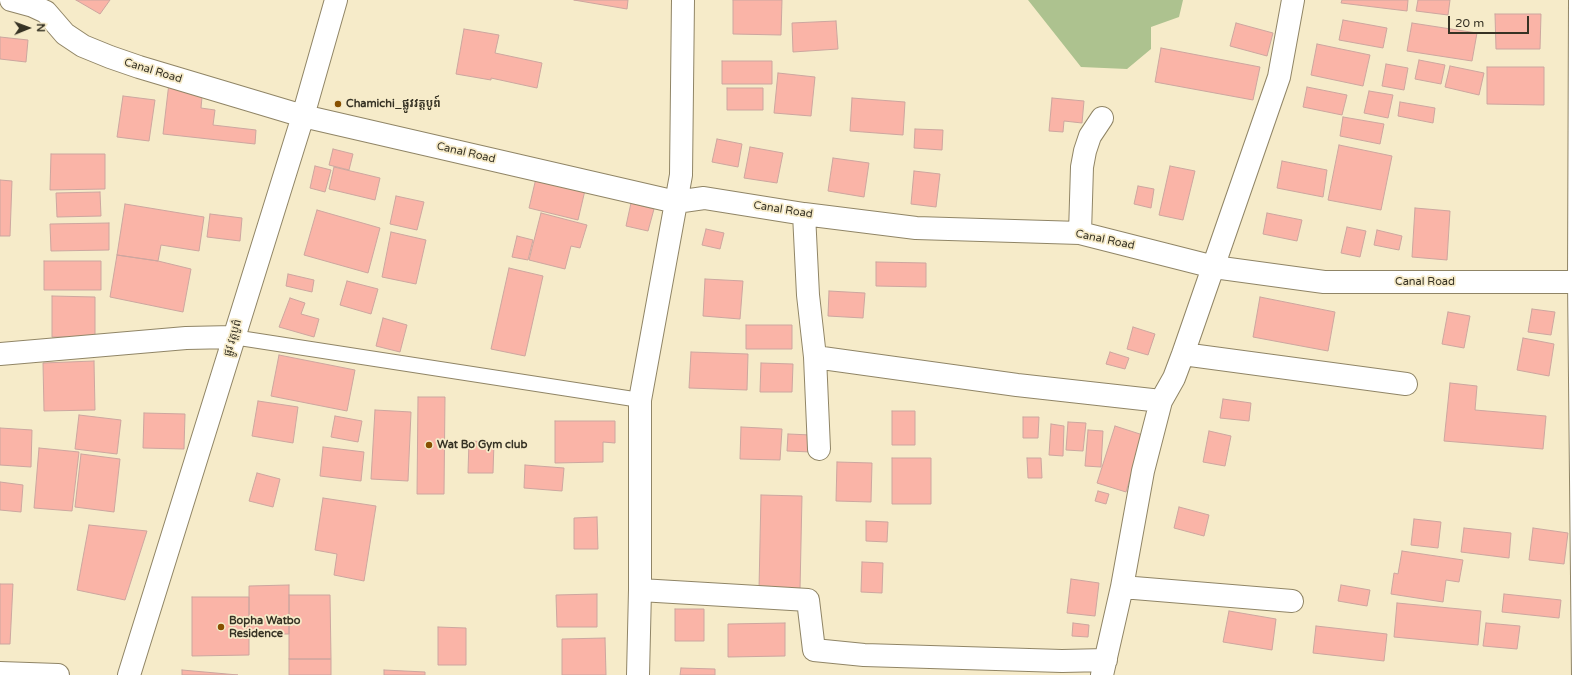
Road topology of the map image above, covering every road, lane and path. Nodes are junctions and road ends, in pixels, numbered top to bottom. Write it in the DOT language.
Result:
graph roads {
  1 [pos="11,0"];
  2 [pos="336,0"];
  3 [pos="683,0"];
  4 [pos="1293,0"];
  5 [pos="1580,0"];
  6 [pos="1583,73"];
  7 [pos="303,116"];
  8 [pos="1102,118"];
  9 [pos="676,202"];
  10 [pos="804,214"];
  11 [pos="1080,233"];
  12 [pos="1214,267"];
  13 [pos="1582,282"];
  14 [pos="233,337"];
  15 [pos="0,354"];
  16 [pos="1183,354"];
  17 [pos="815,356"];
  18 [pos="1406,384"];
  19 [pos="640,400"];
  20 [pos="1161,401"];
  21 [pos="819,449"];
  22 [pos="1122,587"];
  23 [pos="640,590"];
  24 [pos="1292,601"];
  25 [pos="1104,667"];
  26 [pos="0,673"];
  27 [pos="58,675"];
  28 [pos="128,675"];
  29 [pos="638,675"];
  30 [pos="1582,675"];
  1 -- 7 [label="street, Canal Road"];
  2 -- 7 [label="street, ផ្លូវ វត្តបូព៌"];
  3 -- 9 [label="street"];
  4 -- 12 [label="street"];
  5 -- 6 [label="street"];
  6 -- 13 [label="street"];
  7 -- 9 [label="street, Canal Road"];
  7 -- 14 [label="street, ផ្លូវ វត្តបូព៌"];
  8 -- 11 [label="street"];
  9 -- 10 [label="street, Canal Road"];
  9 -- 19 [label="street"];
  10 -- 11 [label="street, Canal Road"];
  10 -- 17 [label="street"];
  11 -- 12 [label="street, Canal Road"];
  12 -- 13 [label="street, Canal Road"];
  12 -- 16 [label="street"];
  13 -- 30 [label="street"];
  14 -- 15 [label="street"];
  14 -- 19 [label="lane"];
  14 -- 28 [label="street, ផ្លូវ វត្តបូព៌"];
  16 -- 18 [label="street"];
  16 -- 20 [label="street"];
  17 -- 20 [label="street"];
  17 -- 21 [label="street"];
  19 -- 23 [label="street"];
  20 -- 22 [label="street"];
  22 -- 24 [label="street"];
  22 -- 25 [label="street"];
  23 -- 25 [label="street"];
  23 -- 29 [label="street"];
  26 -- 27 [label="street"];
}
